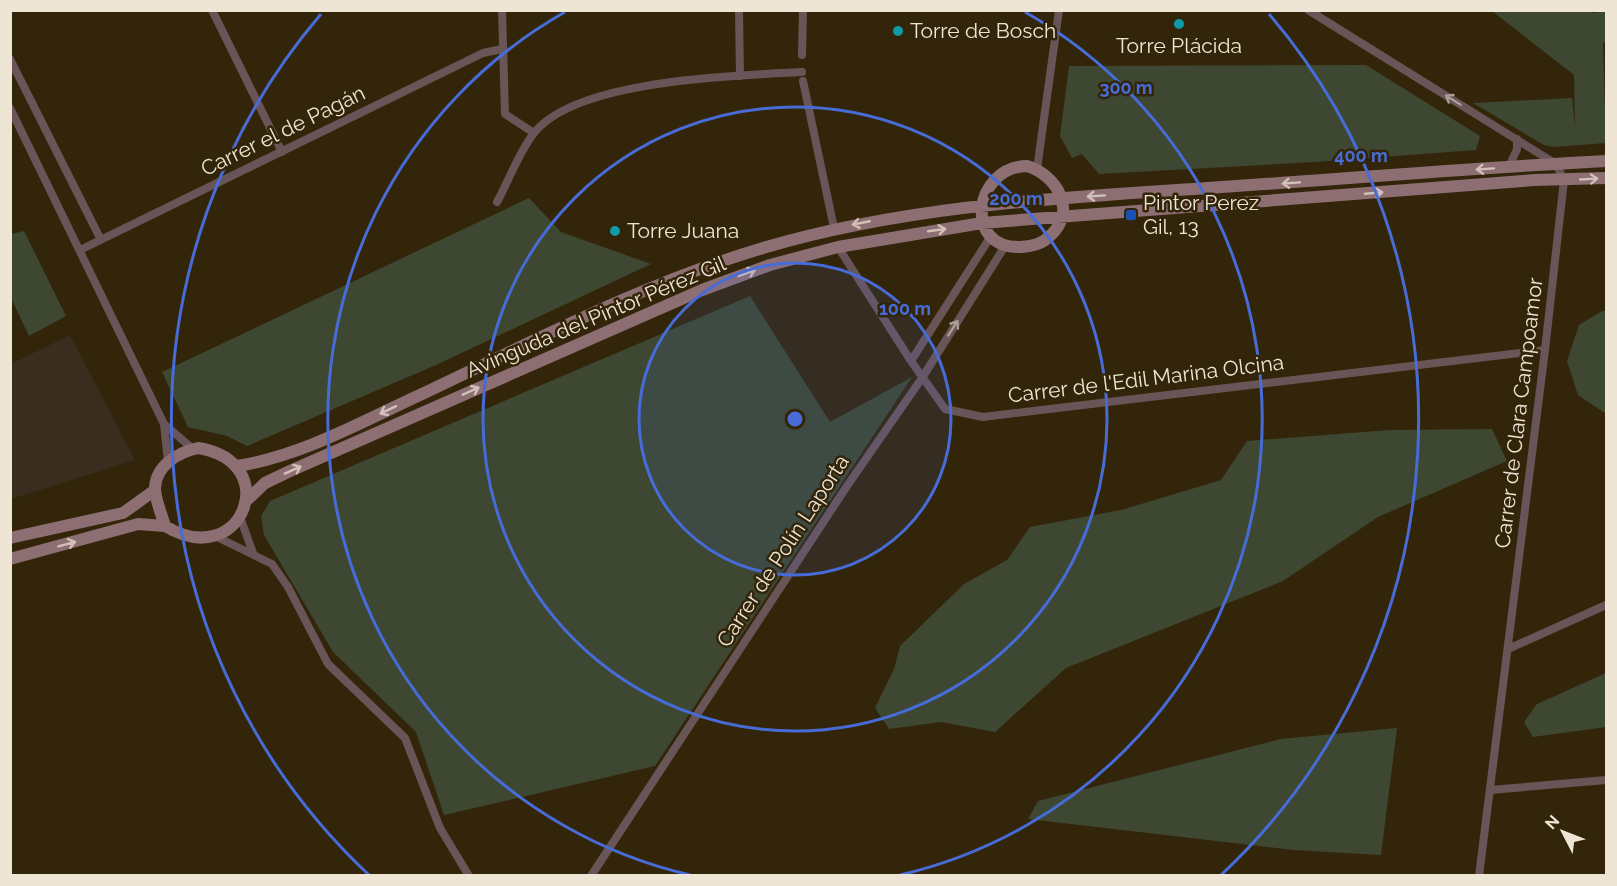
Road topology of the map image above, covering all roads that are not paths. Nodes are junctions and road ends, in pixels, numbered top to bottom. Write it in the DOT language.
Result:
graph roads {
  1 [pos="212,10"];
  2 [pos="502,10"];
  3 [pos="740,10"];
  4 [pos="803,10"];
  5 [pos="1059,10"];
  6 [pos="1308,10"];
  7 [pos="502,49"];
  8 [pos="802,55"];
  9 [pos="10,59"];
  10 [pos="740,76"];
  11 [pos="10,108"];
  12 [pos="534,133"];
  13 [pos="1517,139"];
  14 [pos="282,152"];
  15 [pos="1606,161"];
  16 [pos="1556,164"];
  17 [pos="1509,167"];
  18 [pos="1037,170"];
  19 [pos="1606,178"];
  20 [pos="1564,180"];
  21 [pos="1063,199"];
  22 [pos="497,202"];
  23 [pos="981,206"];
  24 [pos="1064,216"];
  25 [pos="982,223"];
  26 [pos="834,228"];
  27 [pos="991,236"];
  28 [pos="101,240"];
  29 [pos="1005,246"];
  30 [pos="838,247"];
  31 [pos="80,250"];
  32 [pos="1545,350"];
  33 [pos="911,362"];
  34 [pos="922,378"];
  35 [pos="164,424"];
  36 [pos="194,449"];
  37 [pos="168,461"];
  38 [pos="237,466"];
  39 [pos="155,490"];
  40 [pos="245,502"];
  41 [pos="240,517"];
  42 [pos="165,526"];
  43 [pos="217,537"];
  44 [pos="10,538"];
  45 [pos="253,553"];
  46 [pos="10,559"];
  47 [pos="1606,605"];
  48 [pos="1508,649"];
  49 [pos="1606,780"];
  50 [pos="1490,790"];
  51 [pos="469,876"];
  52 [pos="591,876"];
  53 [pos="1479,876"];
  1 -- 14 [label="street"];
  2 -- 7 [label="street"];
  3 -- 10 [label="street"];
  4 -- 8 [label="street"];
  5 -- 18 [label="street"];
  13 -- 6 [label="street, one-way"];
  7 -- 12 [label="street"];
  7 -- 14 [label="street, Carrer el de Pagán"];
  9 -- 28 [label="street"];
  10 -- 12 [label="street"];
  10 -- 26 [label="street"];
  11 -- 31 [label="street"];
  12 -- 22 [label="street"];
  13 -- 16 [label="street"];
  13 -- 17 [label="street"];
  14 -- 28 [label="street, Carrer el de Pagán"];
  15 -- 16 [label="main road, Avinguda del Pintor Pérez Gil"];
  16 -- 17 [label="main road, Avinguda del Pintor Pérez Gil"];
  16 -- 20 [label="street"];
  17 -- 21 [label="main road, Avinguda del Pintor Pérez Gil, one-way"];
  18 -- 21 [label="main road"];
  18 -- 23 [label="main road"];
  20 -- 19 [label="main road, Avinguda del Pintor Pérez Gil, one-way"];
  24 -- 20 [label="main road, Avinguda del Pintor Pérez Gil, one-way"];
  20 -- 32 [label="street, Carrer de Clara Campoamor"];
  21 -- 23 [label="main road, Avinguda del Pintor Pérez Gil"];
  21 -- 24 [label="main road"];
  23 -- 25 [label="main road"];
  23 -- 26 [label="main road, Avinguda del Pintor Pérez Gil, one-way"];
  24 -- 25 [label="main road, Avinguda del Pintor Pérez Gil"];
  24 -- 29 [label="main road"];
  25 -- 27 [label="main road"];
  30 -- 25 [label="main road, Avinguda del Pintor Pérez Gil, one-way"];
  26 -- 38 [label="main road, Avinguda del Pintor Pérez Gil, one-way"];
  27 -- 29 [label="main road"];
  27 -- 33 [label="street"];
  28 -- 31 [label="street, Carrer el de Pagán"];
  34 -- 29 [label="street, Carrer de Polín Laporta, one-way"];
  30 -- 33 [label="street, Carrer de l'Edil Marina Olcina"];
  40 -- 30 [label="main road, Avinguda del Pintor Pérez Gil, one-way"];
  31 -- 35 [label="street"];
  32 -- 34 [label="street, Carrer de l'Edil Marina Olcina"];
  32 -- 48 [label="street, Carrer de Clara Campoamor"];
  33 -- 34 [label="street, Carrer de l'Edil Marina Olcina"];
  34 -- 52 [label="street, Carrer de Polín Laporta"];
  35 -- 36 [label="street"];
  35 -- 37 [label="street"];
  36 -- 37 [label="main road"];
  36 -- 38 [label="main road"];
  37 -- 39 [label="main road"];
  38 -- 40 [label="main road"];
  39 -- 42 [label="main road"];
  39 -- 44 [label="main road"];
  40 -- 41 [label="main road"];
  41 -- 43 [label="main road"];
  41 -- 45 [label="street"];
  42 -- 43 [label="main road"];
  46 -- 42 [label="main road, one-way"];
  43 -- 45 [label="street"];
  45 -- 51 [label="street"];
  47 -- 48 [label="street"];
  48 -- 50 [label="street, Carrer de Clara Campoamor"];
  49 -- 50 [label="street"];
  50 -- 53 [label="street, Carrer de Clara Campoamor"];
}
